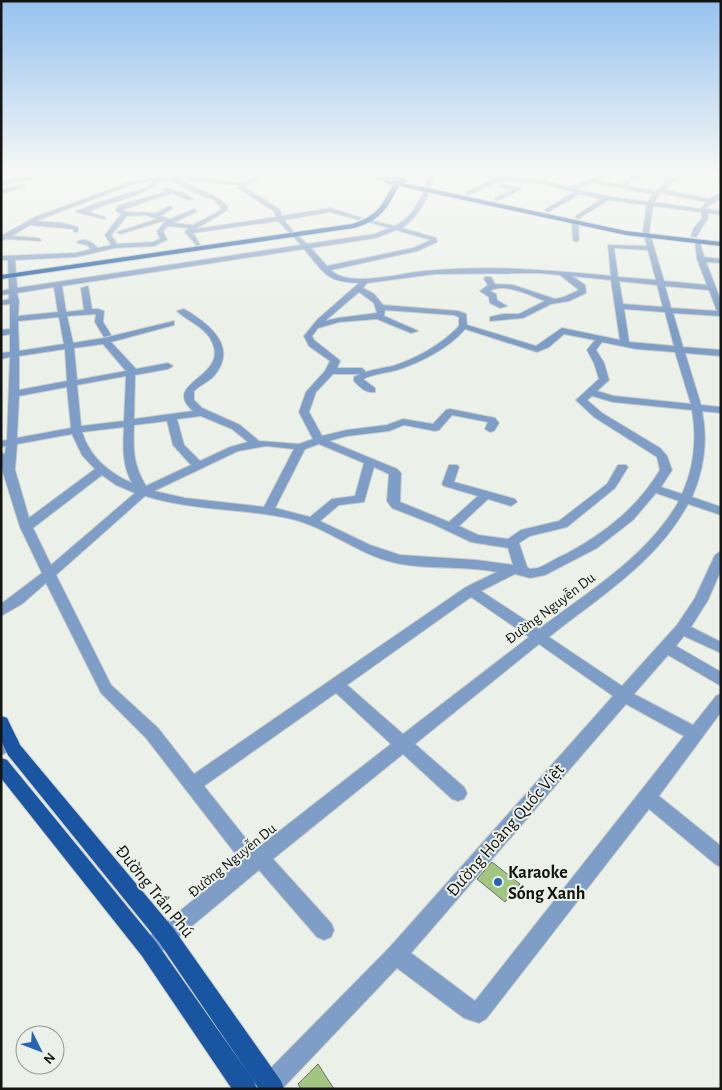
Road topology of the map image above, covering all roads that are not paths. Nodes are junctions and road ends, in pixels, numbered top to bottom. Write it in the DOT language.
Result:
graph roads {
  1 [pos="25,225"];
  2 [pos="61,225"];
  3 [pos="117,225"];
  4 [pos="153,225"];
  5 [pos="164,225"];
  6 [pos="175,225"];
  7 [pos="199,225"];
  8 [pos="232,225"];
  9 [pos="285,225"];
  10 [pos="333,225"];
  11 [pos="352,225"];
  12 [pos="386,225"];
  13 [pos="402,225"];
  14 [pos="577,225"];
  15 [pos="598,225"];
  16 [pos="647,225"];
  17 [pos="702,225"];
  18 [pos="398,228"];
  19 [pos="190,230"];
  20 [pos="76,231"];
  21 [pos="120,232"];
  22 [pos="292,233"];
  23 [pos="3,238"];
  24 [pos="649,239"];
  25 [pos="695,239"];
  26 [pos="721,239"];
  27 [pos="38,240"];
  28 [pos="576,240"];
  29 [pos="80,242"];
  30 [pos="721,244"];
  31 [pos="114,246"];
  32 [pos="56,247"];
  33 [pos="198,247"];
  34 [pos="96,250"];
  35 [pos="309,250"];
  36 [pos="4,256"];
  37 [pos="47,256"];
  38 [pos="701,259"];
  39 [pos="721,261"];
  40 [pos="210,266"];
  41 [pos="326,269"];
  42 [pos="183,270"];
  43 [pos="1,272"];
  44 [pos="487,272"];
  45 [pos="12,273"];
  46 [pos="561,273"];
  47 [pos="1,277"];
  48 [pos="616,279"];
  49 [pos="662,284"];
  50 [pos="362,285"];
  51 [pos="492,286"];
  52 [pos="85,288"];
  53 [pos="711,288"];
  54 [pos="59,289"];
  55 [pos="1,293"];
  56 [pos="14,296"];
  57 [pos="718,298"];
  58 [pos="554,301"];
  59 [pos="1,303"];
  60 [pos="503,306"];
  61 [pos="620,306"];
  62 [pos="669,310"];
  63 [pos="88,311"];
  64 [pos="181,311"];
  65 [pos="380,312"];
  66 [pos="721,313"];
  67 [pos="62,315"];
  68 [pos="493,319"];
  69 [pos="15,320"];
  70 [pos="171,323"];
  71 [pos="463,326"];
  72 [pos="314,328"];
  73 [pos="14,331"];
  74 [pos="414,331"];
  75 [pos="1,333"];
  76 [pos="106,338"];
  77 [pos="601,338"];
  78 [pos="625,344"];
  79 [pos="70,346"];
  80 [pos="679,350"];
  81 [pos="721,353"];
  82 [pos="14,354"];
  83 [pos="1,356"];
  84 [pos="168,366"];
  85 [pos="330,371"];
  86 [pos="362,371"];
  87 [pos="132,373"];
  88 [pos="71,384"];
  89 [pos="372,390"];
  90 [pos="589,392"];
  91 [pos="14,394"];
  92 [pos="698,408"];
  93 [pos="721,410"];
  94 [pos="202,413"];
  95 [pos="172,417"];
  96 [pos="130,422"];
  97 [pos="490,429"];
  98 [pos="77,430"];
  99 [pos="318,440"];
  100 [pos="7,443"];
  101 [pos="257,444"];
  102 [pos="300,447"];
  103 [pos="1,456"];
  104 [pos="370,461"];
  105 [pos="199,466"];
  106 [pos="453,467"];
  107 [pos="622,467"];
  108 [pos="9,470"];
  109 [pos="101,470"];
  110 [pos="655,489"];
  111 [pos="143,492"];
  112 [pos="486,495"];
  113 [pos="685,500"];
  114 [pos="511,502"];
  115 [pos="268,511"];
  116 [pos="721,511"];
  117 [pos="311,522"];
  118 [pos="26,527"];
  119 [pos="451,527"];
  120 [pos="512,544"];
  121 [pos="721,555"];
  122 [pos="517,569"];
  123 [pos="49,573"];
  124 [pos="471,590"];
  125 [pos="1,611"];
  126 [pos="682,629"];
  127 [pos="538,636"];
  128 [pos="666,647"];
  129 [pos="721,648"];
  130 [pos="721,680"];
  131 [pos="336,684"];
  132 [pos="622,695"];
  133 [pos="721,700"];
  134 [pos="1,723"];
  135 [pos="695,734"];
  136 [pos="404,744"];
  137 [pos="6,745"];
  138 [pos="1,765"];
  139 [pos="194,784"];
  140 [pos="458,793"];
  141 [pos="648,797"];
  142 [pos="721,858"];
  143 [pos="257,860"];
  144 [pos="324,930"];
  145 [pos="166,935"];
  146 [pos="149,949"];
  147 [pos="396,955"];
  148 [pos="270,1087"];
  149 [pos="246,1089"];
  1 -- 23 [label="street"];
  2 -- 20 [label="street"];
  3 -- 31 [label="street"];
  4 -- 21 [label="street"];
  5 -- 31 [label="street"];
  6 -- 19 [label="street"];
  7 -- 19 [label="street"];
  8 -- 19 [label="street"];
  9 -- 22 [label="street"];
  10 -- 22 [label="main road"];
  11 -- 22 [label="main road"];
  12 -- 18 [label="street"];
  13 -- 18 [label="street"];
  14 -- 28 [label="street"];
  15 -- 24 [label="main road"];
  16 -- 24 [label="street, Đường Nguyễn Du"];
  17 -- 25 [label="street"];
  18 -- 35 [label="street"];
  18 -- 41 [label="street"];
  19 -- 33 [label="street"];
  22 -- 33 [label="main road"];
  22 -- 35 [label="street"];
  23 -- 27 [label="street"];
  24 -- 25 [label="main road"];
  24 -- 48 [label="street"];
  24 -- 49 [label="street, Đường Nguyễn Du"];
  25 -- 26 [label="main road"];
  25 -- 30 [label="main road"];
  25 -- 38 [label="street"];
  29 -- 34 [label="street"];
  31 -- 34 [label="street"];
  32 -- 37 [label="street"];
  33 -- 40 [label="street"];
  33 -- 45 [label="main road"];
  34 -- 37 [label="street"];
  35 -- 40 [label="street"];
  35 -- 41 [label="street"];
  36 -- 37 [label="street"];
  36 -- 45 [label="street"];
  38 -- 39 [label="street"];
  38 -- 53 [label="street"];
  40 -- 42 [label="street"];
  41 -- 50 [label="street"];
  42 -- 52 [label="street"];
  42 -- 54 [label="street"];
  43 -- 45 [label="main road"];
  44 -- 46 [label="street"];
  44 -- 50 [label="street"];
  44 -- 51 [label="street"];
  45 -- 47 [label="main road"];
  45 -- 56 [label="street"];
  46 -- 48 [label="street"];
  46 -- 58 [label="street"];
  48 -- 49 [label="street"];
  48 -- 61 [label="street"];
  49 -- 53 [label="street"];
  49 -- 62 [label="street, Đường Nguyễn Du"];
  50 -- 65 [label="street"];
  50 -- 72 [label="street"];
  51 -- 58 [label="street"];
  51 -- 60 [label="street"];
  52 -- 54 [label="street"];
  52 -- 63 [label="street"];
  53 -- 57 [label="street"];
  54 -- 56 [label="street"];
  54 -- 67 [label="street"];
  55 -- 56 [label="street"];
  56 -- 59 [label="street"];
  56 -- 69 [label="street"];
  57 -- 66 [label="street"];
  58 -- 68 [label="street"];
  61 -- 62 [label="street"];
  61 -- 78 [label="street"];
  62 -- 66 [label="street"];
  62 -- 80 [label="street, Đường Nguyễn Du"];
  63 -- 67 [label="street"];
  63 -- 76 [label="street"];
  64 -- 94 [label="street"];
  65 -- 71 [label="street"];
  65 -- 72 [label="street"];
  65 -- 74 [label="street"];
  67 -- 69 [label="street"];
  67 -- 79 [label="street"];
  69 -- 73 [label="street"];
  70 -- 76 [label="street"];
  71 -- 77 [label="street"];
  71 -- 89 [label="street"];
  72 -- 85 [label="street"];
  73 -- 75 [label="street"];
  73 -- 82 [label="street"];
  76 -- 79 [label="street"];
  76 -- 87 [label="street"];
  77 -- 78 [label="street"];
  77 -- 90 [label="street"];
  78 -- 80 [label="street"];
  79 -- 82 [label="street"];
  79 -- 88 [label="street"];
  80 -- 81 [label="street"];
  80 -- 92 [label="street, Đường Nguyễn Du"];
  82 -- 83 [label="street"];
  82 -- 91 [label="street"];
  84 -- 87 [label="street"];
  85 -- 86 [label="street"];
  85 -- 99 [label="street"];
  87 -- 88 [label="street"];
  87 -- 96 [label="street"];
  88 -- 91 [label="street"];
  88 -- 98 [label="street"];
  90 -- 92 [label="street"];
  90 -- 110 [label="street"];
  91 -- 100 [label="street"];
  92 -- 93 [label="street"];
  92 -- 113 [label="street, Đường Nguyễn Du"];
  94 -- 95 [label="street"];
  94 -- 101 [label="street"];
  95 -- 96 [label="street"];
  95 -- 105 [label="street"];
  96 -- 98 [label="street"];
  96 -- 111 [label="street"];
  97 -- 99 [label="street"];
  98 -- 100 [label="street"];
  98 -- 109 [label="street"];
  99 -- 102 [label="street"];
  99 -- 104 [label="street"];
  100 -- 108 [label="street"];
  101 -- 102 [label="street"];
  101 -- 105 [label="street"];
  102 -- 115 [label="street"];
  103 -- 108 [label="street"];
  104 -- 117 [label="street"];
  104 -- 119 [label="street"];
  105 -- 111 [label="street"];
  106 -- 112 [label="street"];
  107 -- 120 [label="street"];
  108 -- 118 [label="street"];
  109 -- 111 [label="street"];
  109 -- 118 [label="street"];
  110 -- 113 [label="street"];
  110 -- 122 [label="street"];
  111 -- 115 [label="street"];
  111 -- 123 [label="street"];
  112 -- 114 [label="street"];
  112 -- 119 [label="street"];
  113 -- 116 [label="street"];
  113 -- 127 [label="street, Đường Nguyễn Du"];
  115 -- 117 [label="street"];
  117 -- 122 [label="street"];
  118 -- 123 [label="street"];
  119 -- 120 [label="street"];
  120 -- 122 [label="street"];
  121 -- 126 [label="street, Đường Hoàng Quốc Việt"];
  122 -- 124 [label="street"];
  123 -- 125 [label="street"];
  123 -- 139 [label="street"];
  124 -- 127 [label="street"];
  124 -- 131 [label="street"];
  126 -- 128 [label="street, Đường Hoàng Quốc Việt"];
  126 -- 129 [label="street"];
  127 -- 132 [label="street"];
  127 -- 136 [label="street, Đường Nguyễn Du"];
  128 -- 130 [label="street"];
  128 -- 132 [label="street, Đường Hoàng Quốc Việt"];
  131 -- 136 [label="street"];
  131 -- 139 [label="street"];
  132 -- 135 [label="street"];
  132 -- 147 [label="street, Đường Hoàng Quốc Việt"];
  133 -- 135 [label="street"];
  134 -- 137 [label="main road, Đường Trần Phú"];
  135 -- 141 [label="street"];
  136 -- 140 [label="street"];
  136 -- 143 [label="street, Đường Nguyễn Du"];
  137 -- 145 [label="main road, Đường Trần Phú"];
  138 -- 146 [label="main road"];
  139 -- 143 [label="street"];
  141 -- 142 [label="street"];
  141 -- 147 [label="street"];
  143 -- 144 [label="street"];
  143 -- 145 [label="street, Đường Nguyễn Du"];
  145 -- 146 [label="street, Đường Nguyễn Du"];
  145 -- 148 [label="main road, Đường Trần Phú"];
  146 -- 149 [label="main road"];
  147 -- 148 [label="street, Đường Hoàng Quốc Việt"];
}
